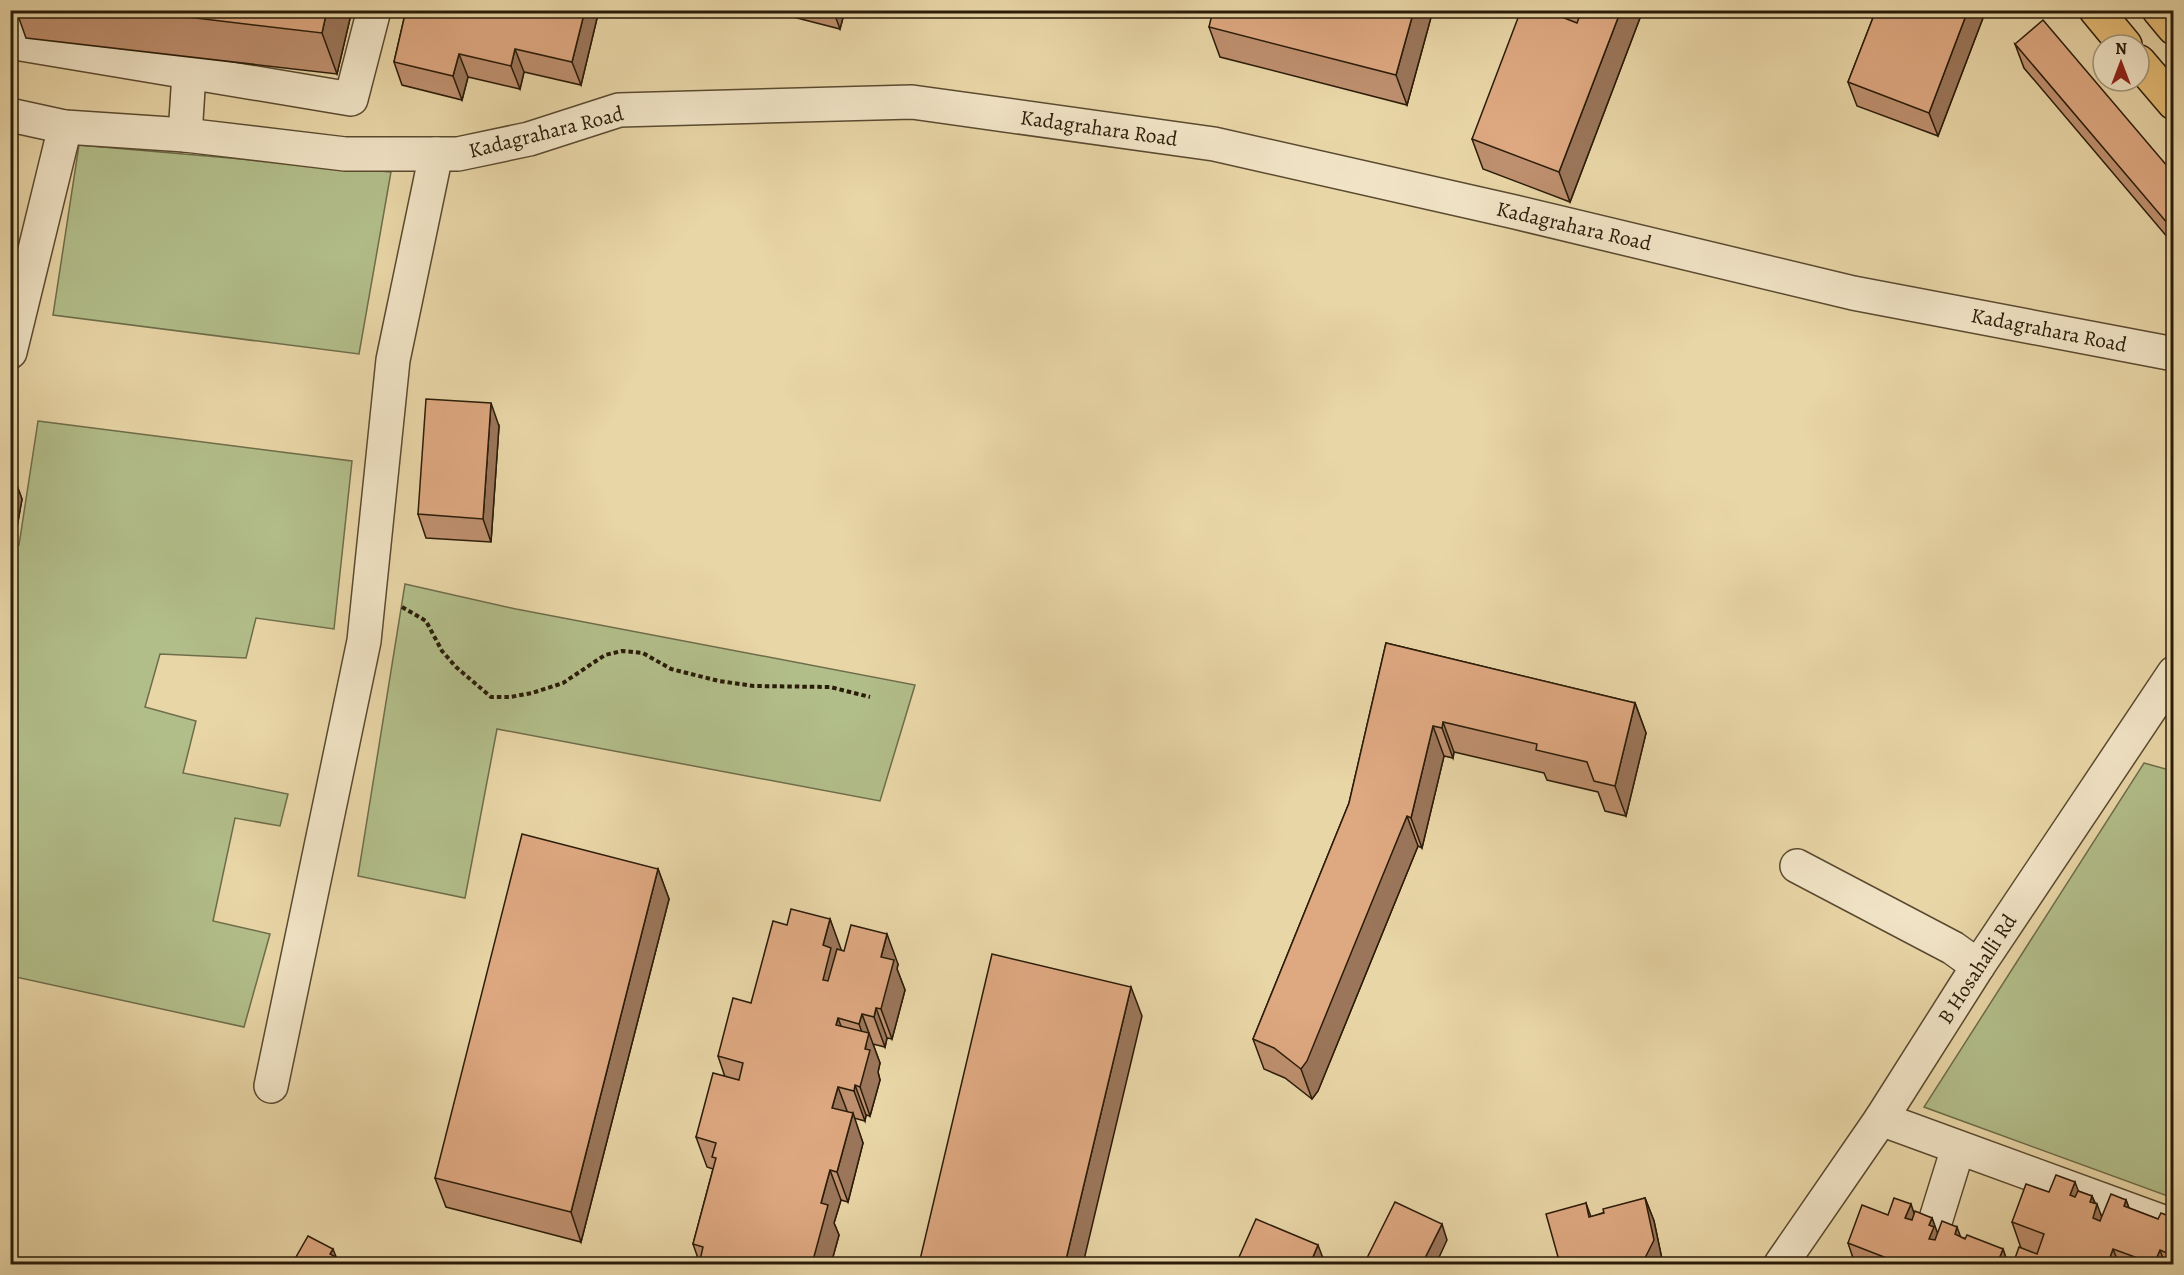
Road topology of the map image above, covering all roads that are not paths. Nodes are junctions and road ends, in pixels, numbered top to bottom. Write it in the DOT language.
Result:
graph roads {
  1 [pos="23,10"];
  2 [pos="374,10"];
  3 [pos="2096,10"];
  4 [pos="2159,10"];
  5 [pos="2174,28"];
  6 [pos="2115,33"];
  7 [pos="189,74"];
  8 [pos="2151,76"];
  9 [pos="2174,103"];
  10 [pos="10,115"];
  11 [pos="65,127"];
  12 [pos="185,135"];
  13 [pos="436,154"];
  14 [pos="10,352"];
  15 [pos="2174,354"];
  16 [pos="2174,673"];
  17 [pos="1797,866"];
  18 [pos="1978,966"];
  19 [pos="271,1086"];
  20 [pos="1881,1119"];
  21 [pos="1958,1148"];
  22 [pos="2174,1226"];
  23 [pos="1781,1264"];
  24 [pos="1922,1264"];
  1 -- 7 [label="street"];
  2 -- 7 [label="street"];
  3 -- 6 [label="main road"];
  4 -- 5 [label="main road"];
  7 -- 12 [label="street"];
  8 -- 9 [label="main road"];
  10 -- 11 [label="street, Kadagrahara Road"];
  11 -- 12 [label="street, Kadagrahara Road"];
  11 -- 14 [label="street"];
  12 -- 13 [label="street, Kadagrahara Road"];
  13 -- 15 [label="street, Kadagrahara Road"];
  13 -- 19 [label="street"];
  16 -- 18 [label="street, B Hosahalli Rd"];
  17 -- 18 [label="street"];
  18 -- 20 [label="street, B Hosahalli Rd"];
  20 -- 21 [label="street"];
  20 -- 23 [label="street, B Hosahalli Rd"];
  21 -- 22 [label="street"];
  21 -- 24 [label="street"];
}
